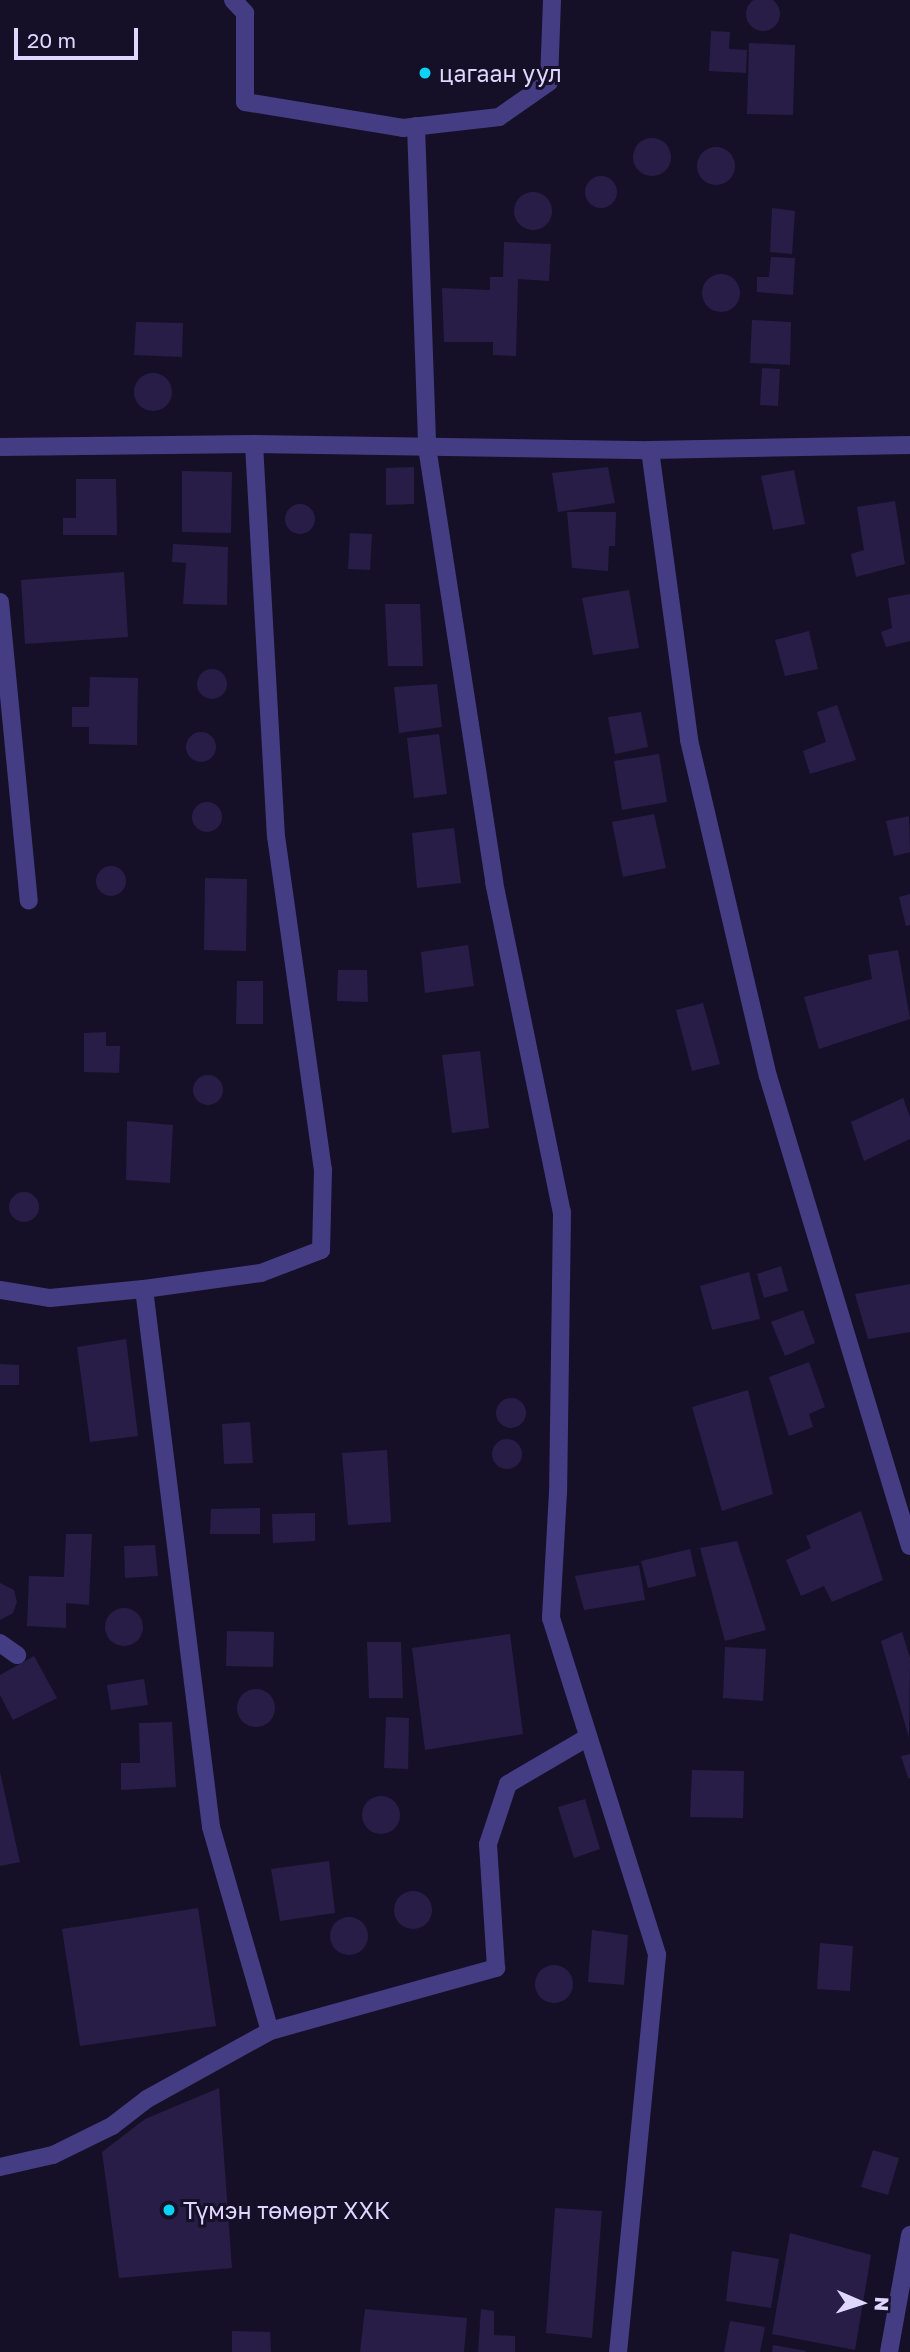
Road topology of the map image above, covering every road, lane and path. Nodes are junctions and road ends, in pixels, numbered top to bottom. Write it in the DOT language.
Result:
graph roads {
  1 [pos="233,0"];
  2 [pos="552,0"];
  3 [pos="416,127"];
  4 [pos="254,444"];
  5 [pos="910,445"];
  6 [pos="0,447"];
  7 [pos="427,447"];
  8 [pos="650,450"];
  9 [pos="0,602"];
  10 [pos="29,901"];
  11 [pos="144,1289"];
  12 [pos="0,1290"];
  13 [pos="910,1546"];
  14 [pos="0,1643"];
  15 [pos="18,1656"];
  16 [pos="588,1737"];
  17 [pos="270,2031"];
  18 [pos="0,2167"];
  19 [pos="910,2235"];
  20 [pos="618,2352"];
  21 [pos="889,2352"];
  1 -- 3 [label="street"];
  2 -- 3 [label="street"];
  3 -- 7 [label="street"];
  4 -- 6 [label="street"];
  4 -- 7 [label="street"];
  4 -- 11 [label="street"];
  5 -- 8 [label="street"];
  7 -- 8 [label="street"];
  7 -- 16 [label="street"];
  8 -- 13 [label="street"];
  9 -- 10 [label="street"];
  11 -- 12 [label="street"];
  11 -- 17 [label="street"];
  14 -- 15 [label="street"];
  16 -- 17 [label="street"];
  16 -- 20 [label="street"];
  17 -- 18 [label="street"];
  19 -- 21 [label="street"];
}
